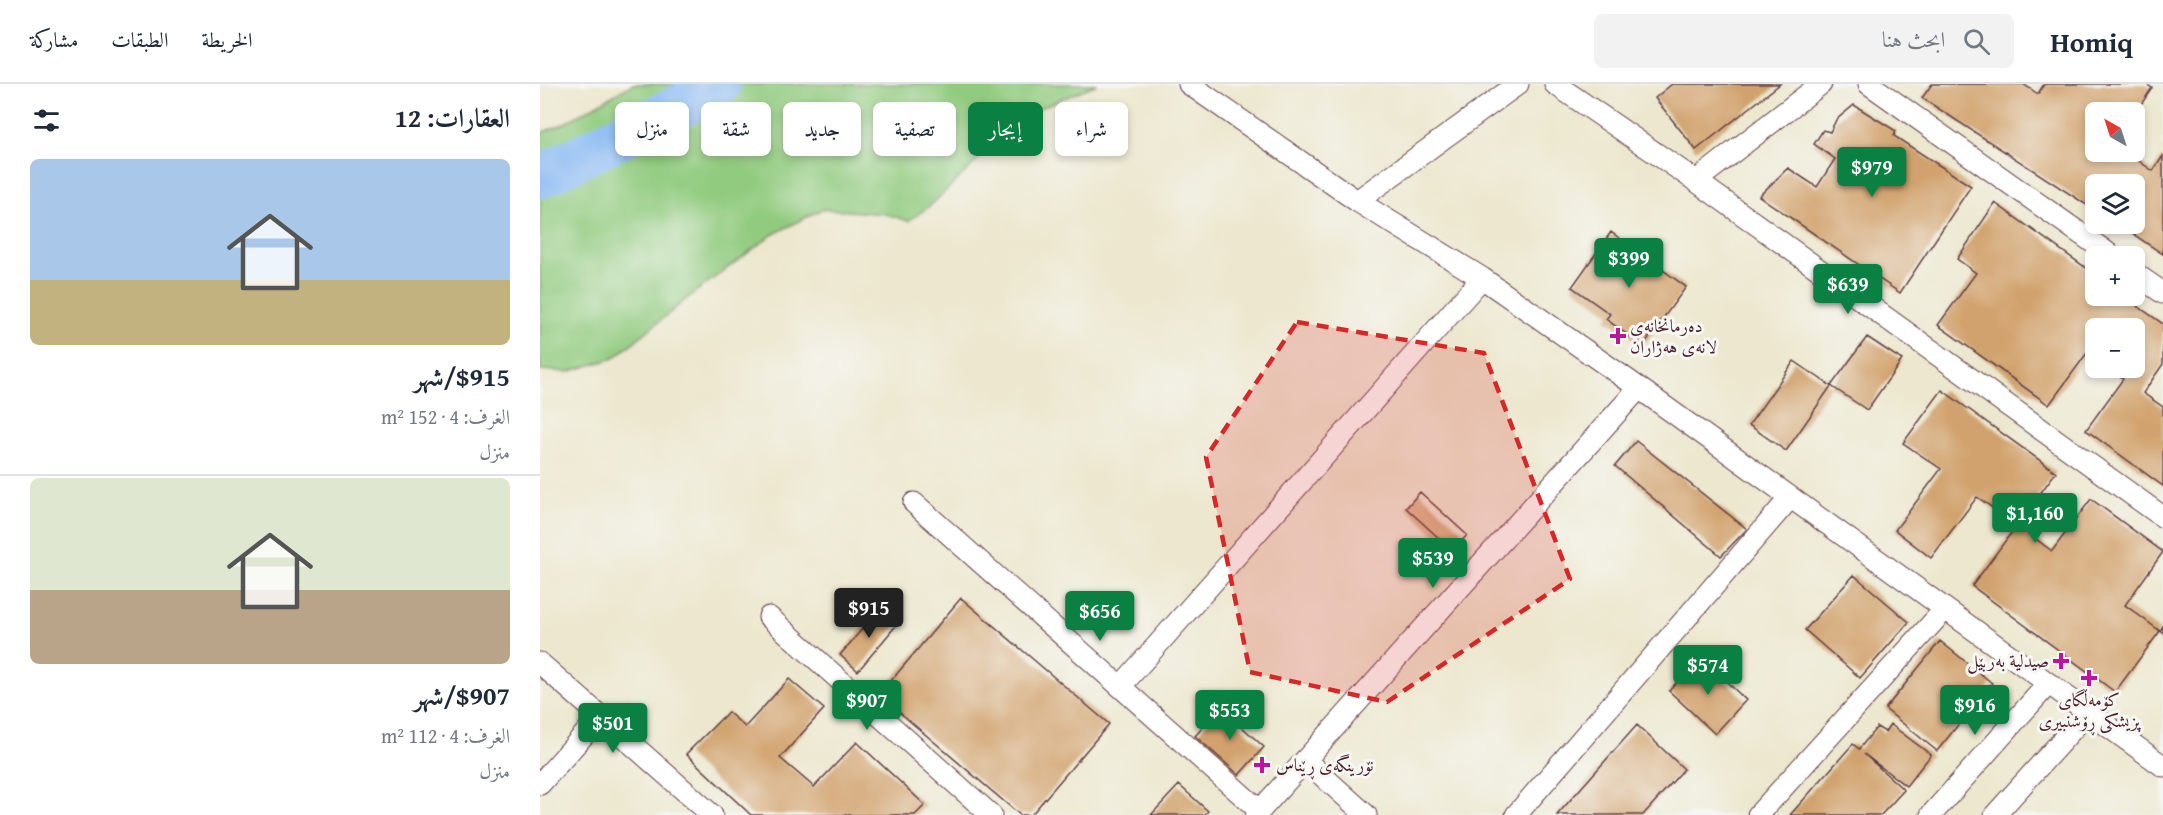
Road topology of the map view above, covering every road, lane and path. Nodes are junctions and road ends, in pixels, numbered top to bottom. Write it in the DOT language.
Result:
graph roads {
  1 [pos="1518,84"];
  2 [pos="1555,84"];
  3 [pos="1821,84"];
  4 [pos="1869,84"];
  5 [pos="1190,85"];
  6 [pos="1696,181"];
  7 [pos="1357,201"];
  8 [pos="2098,246"];
  9 [pos="1482,278"];
  10 [pos="2145,281"];
  11 [pos="2163,293"];
  12 [pos="1639,388"];
  13 [pos="1790,498"];
  14 [pos="914,503"];
  15 [pos="2163,517"];
  16 [pos="1945,609"];
  17 [pos="769,617"];
  18 [pos="540,663"];
  19 [pos="2048,684"];
  20 [pos="1121,686"];
  21 [pos="2088,712"];
  22 [pos="600,717"];
  23 [pos="1305,760"];
  24 [pos="2163,766"];
  25 [pos="540,784"];
  26 [pos="1258,813"];
  27 [pos="712,815"];
  28 [pos="992,815"];
  29 [pos="1366,815"];
  30 [pos="1515,815"];
  31 [pos="1758,815"];
  32 [pos="1931,815"];
  33 [pos="1995,815"];
  1 -- 7 [label="street"];
  2 -- 6 [label="street"];
  3 -- 6 [label="street"];
  4 -- 8 [label="street"];
  5 -- 7 [label="street"];
  6 -- 15 [label="street"];
  7 -- 9 [label="street"];
  9 -- 12 [label="street"];
  9 -- 20 [label="street"];
  10 -- 11 [label="street"];
  12 -- 13 [label="street"];
  12 -- 23 [label="street"];
  13 -- 16 [label="street"];
  13 -- 30 [label="street"];
  14 -- 20 [label="street"];
  16 -- 19 [label="street"];
  16 -- 31 [label="street"];
  17 -- 28 [label="street"];
  18 -- 22 [label="street"];
  19 -- 21 [label="street"];
  19 -- 32 [label="street"];
  20 -- 26 [label="street"];
  21 -- 24 [label="street"];
  21 -- 33 [label="street"];
  22 -- 25 [label="street"];
  22 -- 27 [label="street"];
  23 -- 26 [label="street"];
  23 -- 29 [label="street"];
}
